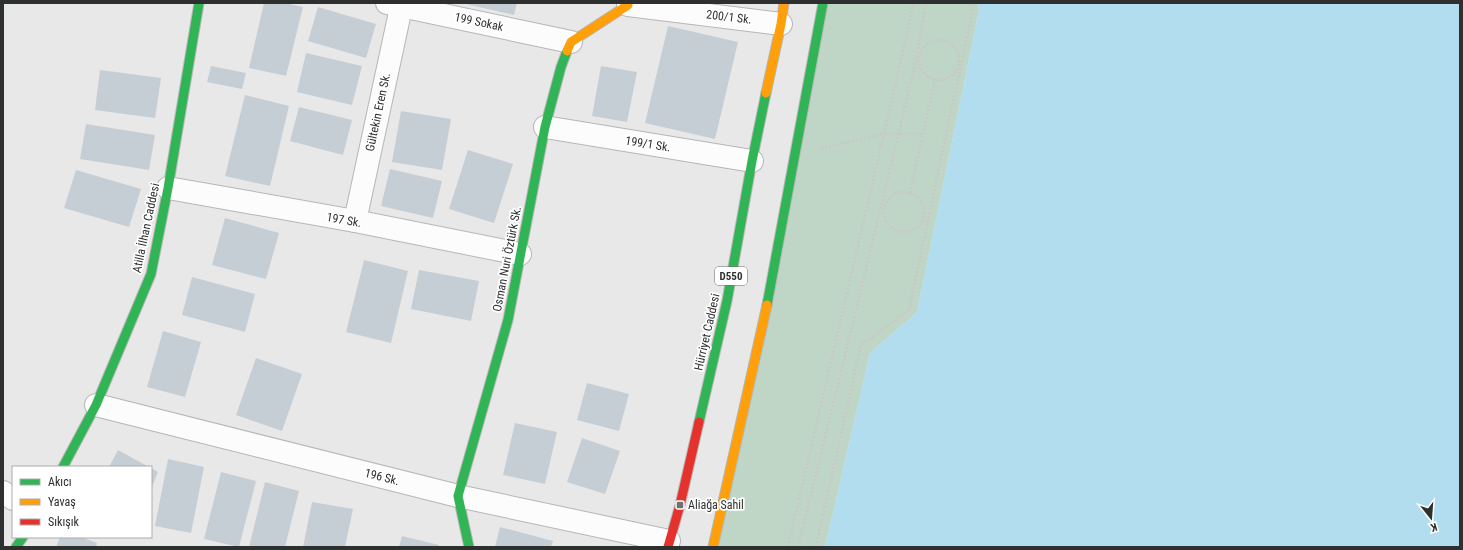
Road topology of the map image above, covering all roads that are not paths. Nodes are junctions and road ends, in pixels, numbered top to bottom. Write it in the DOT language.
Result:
graph roads {
  1 [pos="199,3"];
  2 [pos="823,3"];
  3 [pos="397,4"];
  4 [pos="628,4"];
  5 [pos="782,13"];
  6 [pos="571,42"];
  7 [pos="545,127"];
  8 [pos="752,162"];
  9 [pos="168,188"];
  10 [pos="355,221"];
  11 [pos="520,254"];
  12 [pos="96,405"];
  13 [pos="64,466"];
  14 [pos="3,492"];
  15 [pos="458,496"];
  16 [pos="12,498"];
  17 [pos="22,538"];
  18 [pos="669,544"];
  19 [pos="16,547"];
  20 [pos="469,547"];
  21 [pos="713,547"];
  1 -- 9 [label="main road, Atilla İlhan Caddesi"];
  2 -- 21 [label="main road"];
  3 -- 6 [label="street, 199 Sokak"];
  3 -- 10 [label="street, Gültekin Eren Sk."];
  4 -- 5 [label="street, 200/1 Sk."];
  4 -- 6 [label="main road"];
  5 -- 8 [label="main road, Hürriyet Caddesi / D550"];
  6 -- 7 [label="main road, Osman Nuri Öztürk Sk."];
  7 -- 8 [label="street, 199/1 Sk."];
  7 -- 11 [label="main road, Osman Nuri Öztürk Sk."];
  8 -- 18 [label="main road, Hürriyet Caddesi / D550"];
  9 -- 10 [label="street, 197 Sk."];
  9 -- 12 [label="main road, Atilla İlhan Caddesi"];
  10 -- 11 [label="street, 197 Sk."];
  11 -- 15 [label="main road, Osman Nuri Öztürk Sk."];
  12 -- 13 [label="main road, Atilla İlhan Caddesi"];
  12 -- 15 [label="street, 196 Sk."];
  14 -- 16 [label="street"];
  15 -- 18 [label="street, 196 Sk."];
  15 -- 20 [label="main road, Osman Nuri Öztürk Sk."];
  17 -- 19 [label="main road"];
}
